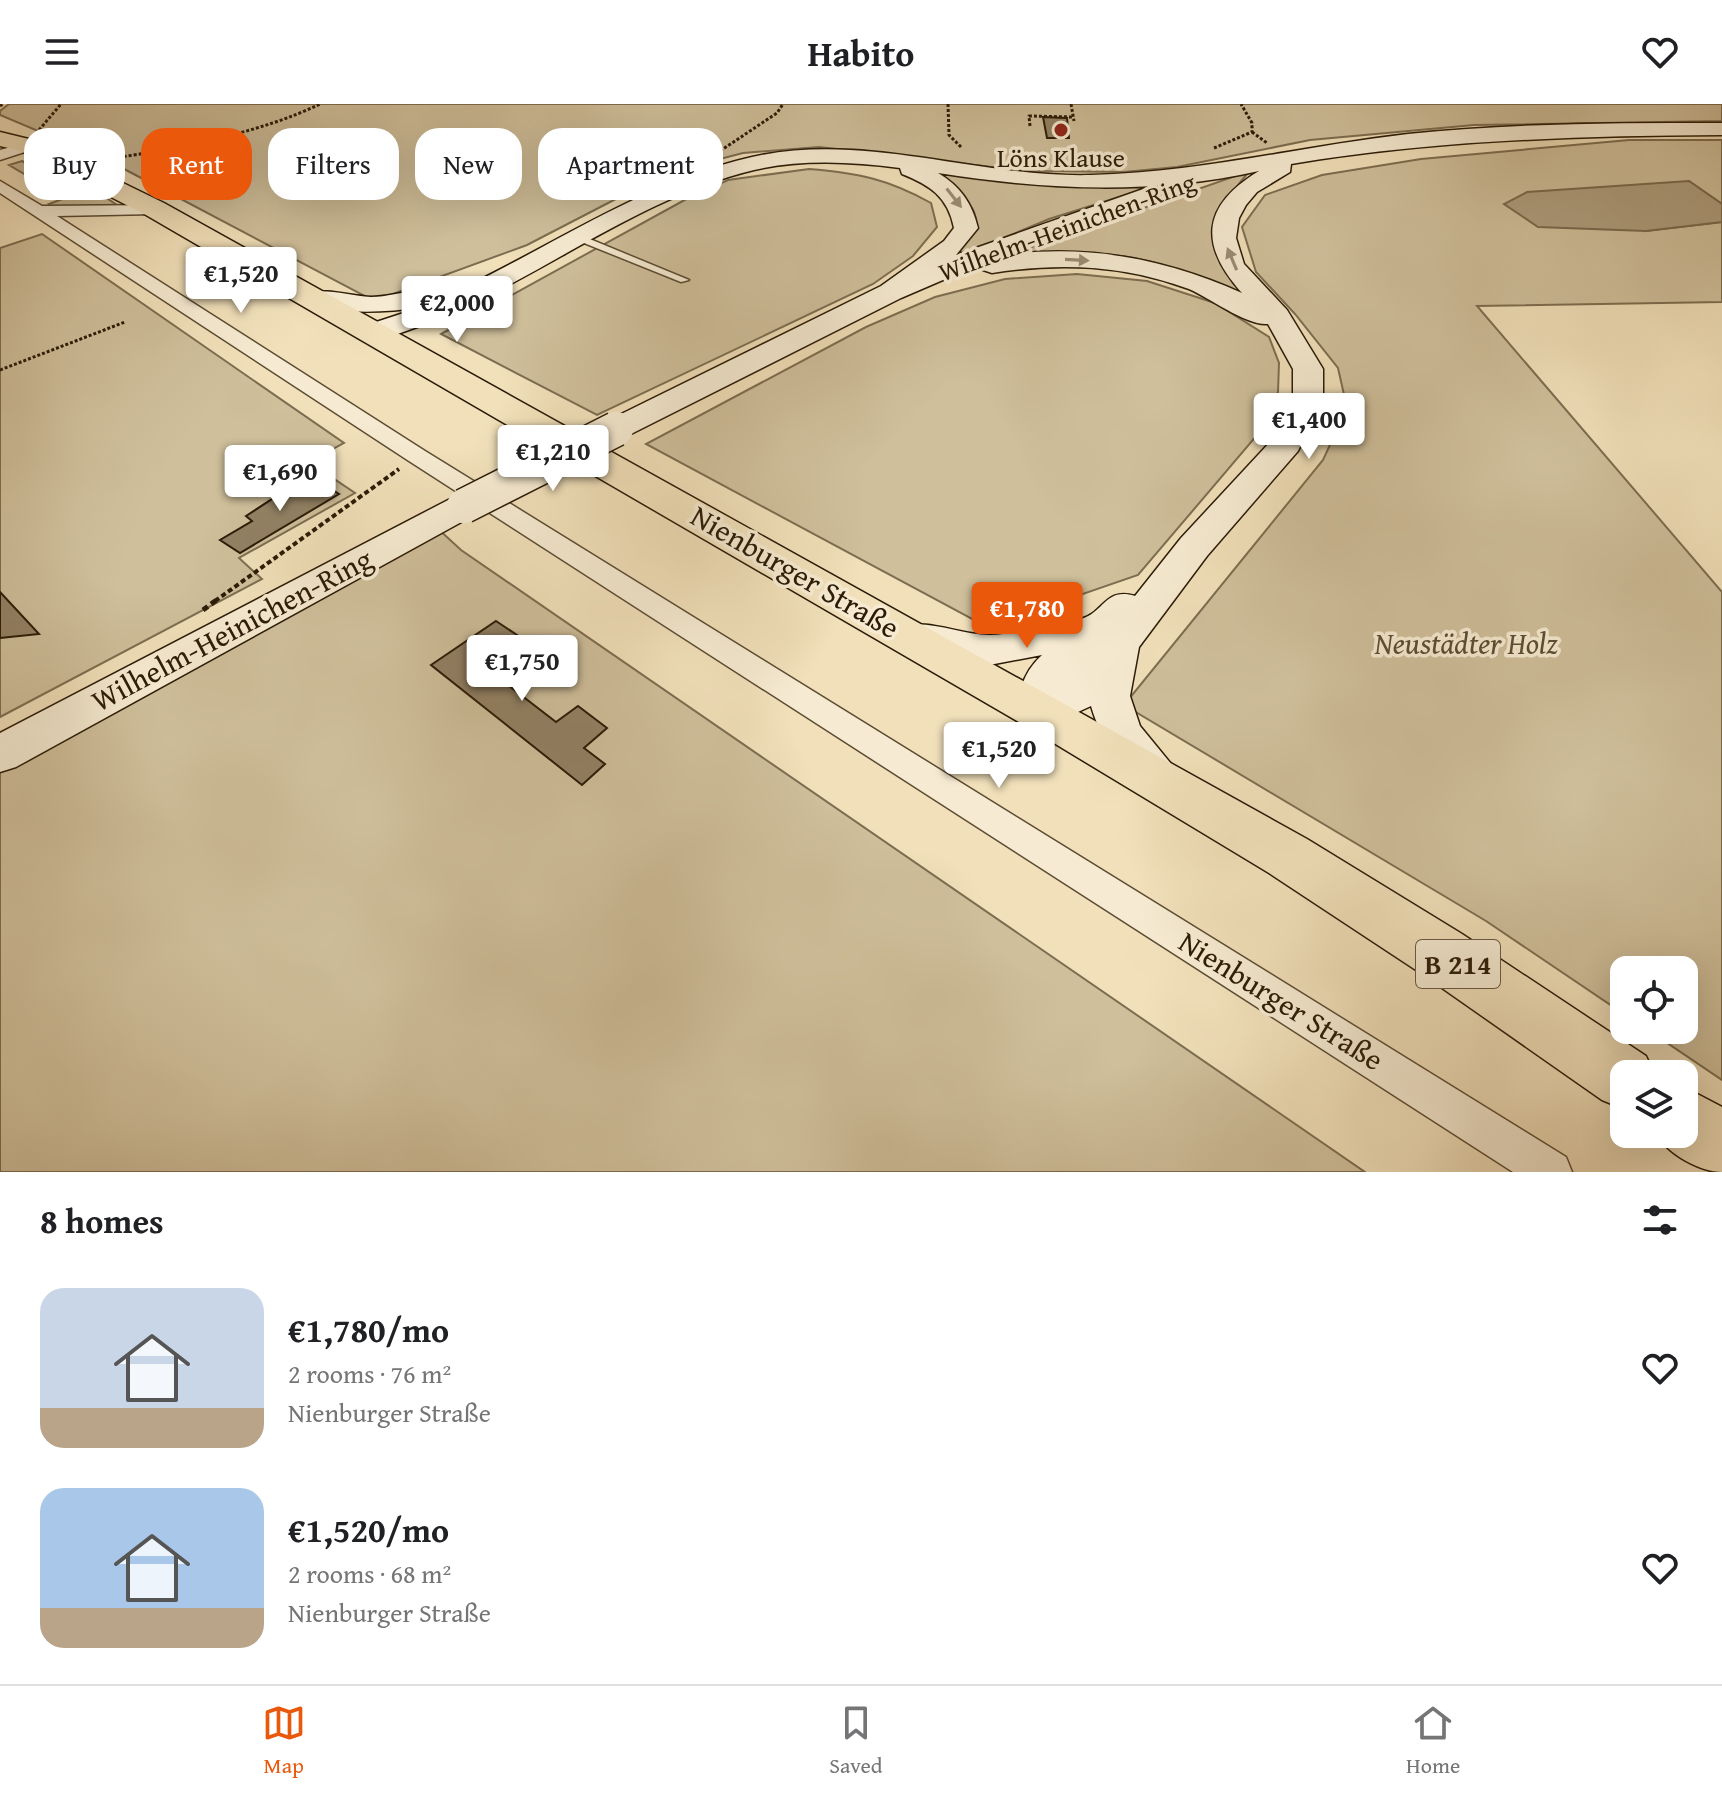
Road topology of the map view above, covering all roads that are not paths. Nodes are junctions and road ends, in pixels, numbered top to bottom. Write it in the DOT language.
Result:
graph roads {
  1 [pos="0,128"];
  2 [pos="1722,129"];
  3 [pos="24,136"];
  4 [pos="24,138"];
  5 [pos="0,139"];
  6 [pos="24,143"];
  7 [pos="0,155"];
  8 [pos="832,156"];
  9 [pos="1307,156"];
  10 [pos="1251,166"];
  11 [pos="0,186"];
  12 [pos="125,191"];
  13 [pos="155,209"];
  14 [pos="41,211"];
  15 [pos="567,242"];
  16 [pos="684,280"];
  17 [pos="891,292"];
  18 [pos="316,299"];
  19 [pos="438,303"];
  20 [pos="374,332"];
  21 [pos="1294,344"];
  22 [pos="458,380"];
  23 [pos="1108,637"];
  24 [pos="912,638"];
  25 [pos="1041,712"];
  26 [pos="0,754"];
  27 [pos="1156,779"];
  28 [pos="1610,1068"];
  29 [pos="1698,1129"];
  30 [pos="1722,1145"];
  31 [pos="1551,1172"];
  1 -- 3 [label="main road, Nienburger Straße / B 214"];
  2 -- 9 [label="main road, Wilhelm-Heinichen-Ring"];
  4 -- 5 [label="main road, Nienburger Straße / B 214"];
  6 -- 7 [label="street"];
  8 -- 10 [label="main road"];
  8 -- 15 [label="main road"];
  8 -- 17 [label="main road, one-way"];
  9 -- 10 [label="main road, Wilhelm-Heinichen-Ring"];
  21 -- 9 [label="main road, one-way"];
  10 -- 17 [label="main road, Wilhelm-Heinichen-Ring"];
  11 -- 14 [label="street, Nienburger Straße"];
  12 -- 13 [label="main road, Nienburger Straße / B 214"];
  13 -- 14 [label="street"];
  13 -- 18 [label="main road, Nienburger Straße / B 214"];
  14 -- 31 [label="street, Nienburger Straße"];
  15 -- 16 [label="lane"];
  15 -- 19 [label="main road"];
  17 -- 21 [label="main road, one-way"];
  17 -- 26 [label="main road, Wilhelm-Heinichen-Ring, bridge"];
  18 -- 19 [label="main road"];
  18 -- 20 [label="main road, Nienburger Straße / B 214"];
  19 -- 20 [label="main road"];
  19 -- 22 [label="main road"];
  20 -- 22 [label="main road, Nienburger Straße / B 214"];
  21 -- 23 [label="main road"];
  22 -- 24 [label="main road, Nienburger Straße / B 214"];
  23 -- 24 [label="main road"];
  23 -- 25 [label="main road"];
  23 -- 27 [label="main road"];
  24 -- 25 [label="main road, Nienburger Straße / B 214"];
  25 -- 27 [label="main road, Nienburger Straße / B 214"];
  27 -- 28 [label="main road, Nienburger Straße / B 214"];
  29 -- 30 [label="main road"];
}
